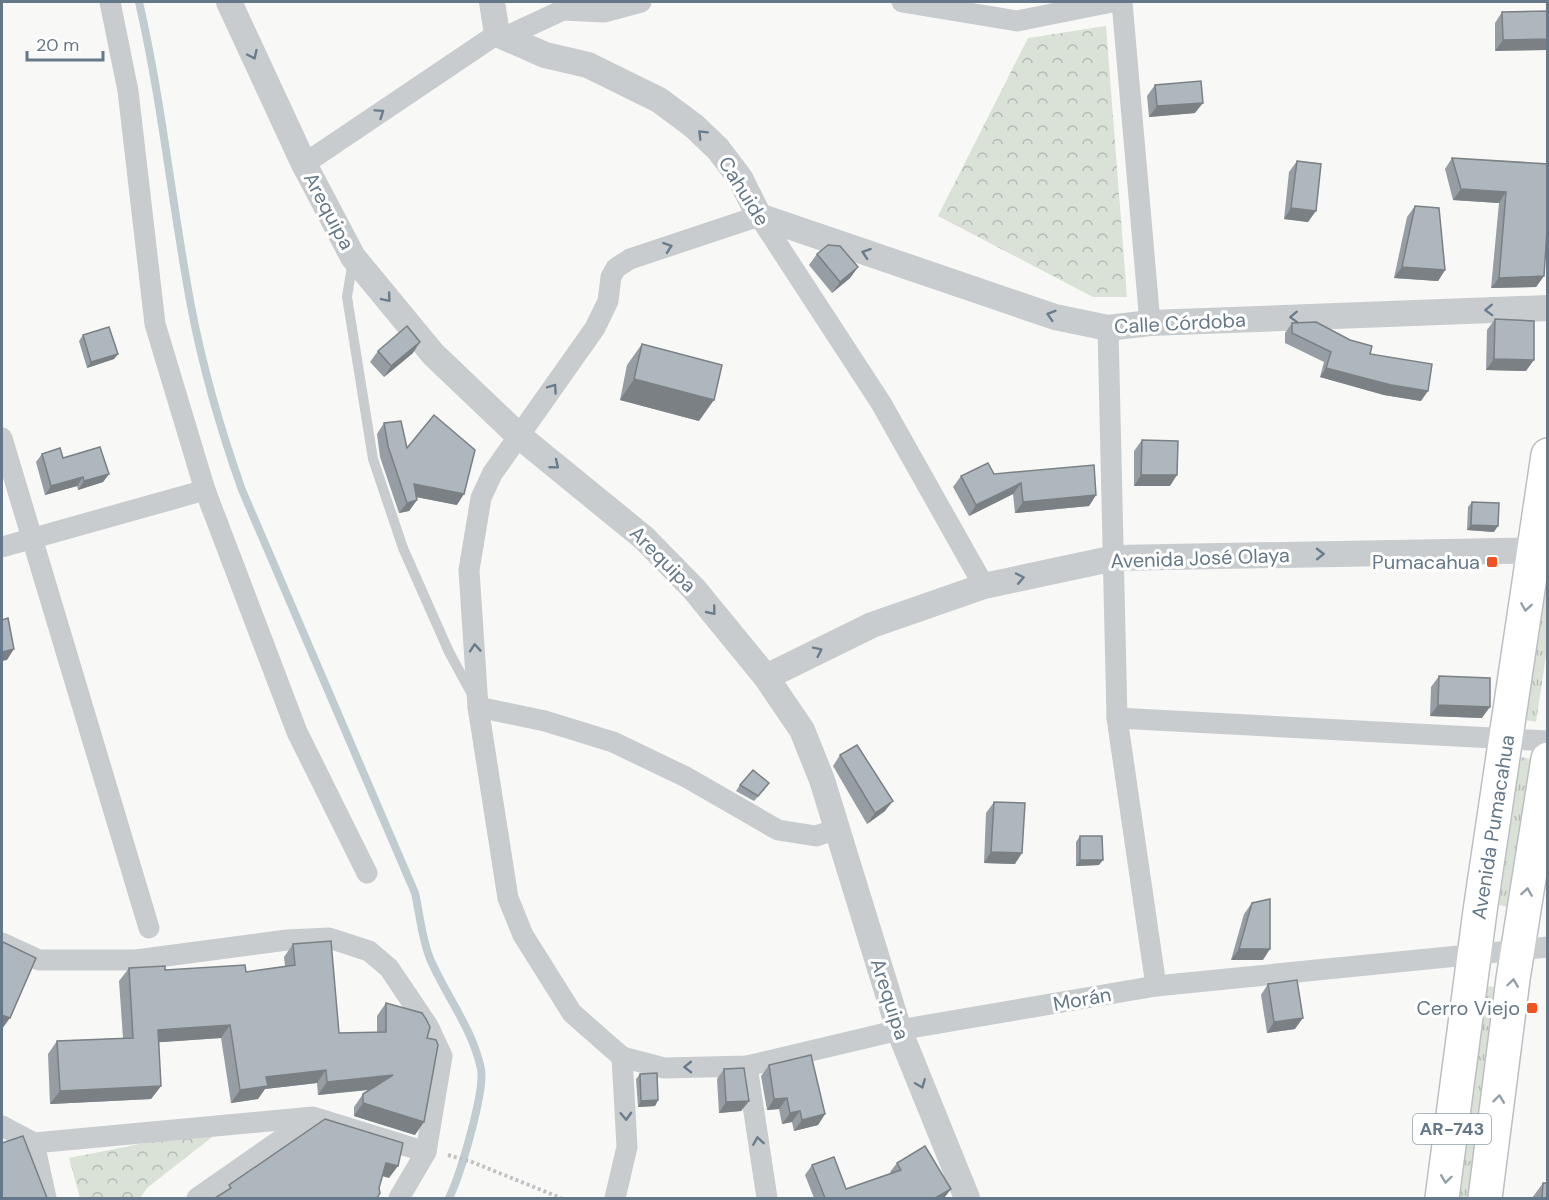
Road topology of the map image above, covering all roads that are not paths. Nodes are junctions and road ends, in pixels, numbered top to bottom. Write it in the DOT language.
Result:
graph roads {
  1 [pos="110,2"];
  2 [pos="228,2"];
  3 [pos="492,2"];
  4 [pos="642,2"];
  5 [pos="902,2"];
  6 [pos="1112,2"];
  7 [pos="1122,2"];
  8 [pos="501,36"];
  9 [pos="304,164"];
  10 [pos="759,216"];
  11 [pos="353,257"];
  12 [pos="1548,308"];
  13 [pos="1150,322"];
  14 [pos="1108,328"];
  15 [pos="519,436"];
  16 [pos="2,438"];
  17 [pos="1548,455"];
  18 [pos="205,490"];
  19 [pos="32,538"];
  20 [pos="2,547"];
  21 [pos="1541,550"];
  22 [pos="1115,558"];
  23 [pos="984,585"];
  24 [pos="766,677"];
  25 [pos="478,706"];
  26 [pos="1117,718"];
  27 [pos="1506,739"];
  28 [pos="1548,741"];
  29 [pos="1548,759"];
  30 [pos="837,829"];
  31 [pos="367,873"];
  32 [pos="149,928"];
  33 [pos="2,943"];
  34 [pos="1533,948"];
  35 [pos="1475,952"];
  36 [pos="1155,986"];
  37 [pos="899,1030"];
  38 [pos="622,1057"];
  39 [pos="747,1066"];
  40 [pos="313,1116"];
  41 [pos="2,1126"];
  42 [pos="34,1143"];
  43 [pos="426,1152"];
  44 [pos="46,1198"];
  45 [pos="197,1198"];
  46 [pos="399,1198"];
  47 [pos="615,1198"];
  48 [pos="767,1198"];
  49 [pos="968,1198"];
  50 [pos="1443,1198"];
  51 [pos="1485,1198"];
  1 -- 18 [label="street"];
  2 -- 9 [label="street, Arequipa, one-way"];
  3 -- 8 [label="street"];
  4 -- 8 [label="street"];
  5 -- 6 [label="street"];
  7 -- 13 [label="street"];
  9 -- 8 [label="street, one-way"];
  10 -- 8 [label="street, Cahuide, one-way"];
  9 -- 11 [label="street, Arequipa"];
  14 -- 10 [label="street, Calle Córdoba, one-way"];
  15 -- 10 [label="street, one-way"];
  10 -- 23 [label="street, Cahuide"];
  11 -- 15 [label="street, Arequipa, one-way"];
  11 -- 25 [label="lane"];
  12 -- 13 [label="street, Calle Córdoba, one-way"];
  13 -- 14 [label="street, Calle Córdoba"];
  14 -- 22 [label="street"];
  15 -- 24 [label="street, Arequipa, one-way"];
  25 -- 15 [label="street, one-way"];
  16 -- 19 [label="street"];
  17 -- 21 [label="main road, Avenida Pumacahua / AR-743"];
  18 -- 19 [label="street"];
  18 -- 31 [label="street"];
  19 -- 20 [label="street"];
  19 -- 32 [label="street"];
  22 -- 21 [label="street, Avenida José Olaya, one-way"];
  21 -- 27 [label="main road, Avenida Pumacahua / AR-743, one-way"];
  23 -- 22 [label="street, Avenida José Olaya, one-way"];
  22 -- 26 [label="street"];
  24 -- 23 [label="street, Avenida José Olaya, one-way"];
  24 -- 30 [label="street, Arequipa"];
  25 -- 30 [label="street"];
  25 -- 38 [label="street"];
  26 -- 27 [label="street"];
  26 -- 36 [label="street"];
  27 -- 28 [label="street"];
  27 -- 35 [label="main road, Avenida Pumacahua / AR-743"];
  34 -- 29 [label="main road, AR-743, one-way"];
  30 -- 37 [label="street, Arequipa"];
  33 -- 43 [label="street"];
  34 -- 35 [label="street, Morán"];
  51 -- 34 [label="main road, AR-743, one-way"];
  35 -- 36 [label="street, Morán"];
  35 -- 50 [label="main road, Avenida Pumacahua / AR-743, one-way"];
  36 -- 37 [label="street, Morán"];
  37 -- 39 [label="street, Morán"];
  37 -- 49 [label="street, Arequipa, one-way"];
  39 -- 38 [label="street, Morán, one-way"];
  38 -- 47 [label="street, one-way"];
  48 -- 39 [label="street, one-way"];
  40 -- 42 [label="street"];
  40 -- 43 [label="street"];
  40 -- 45 [label="street"];
  41 -- 42 [label="street"];
  42 -- 44 [label="street"];
  43 -- 46 [label="street"];
}
